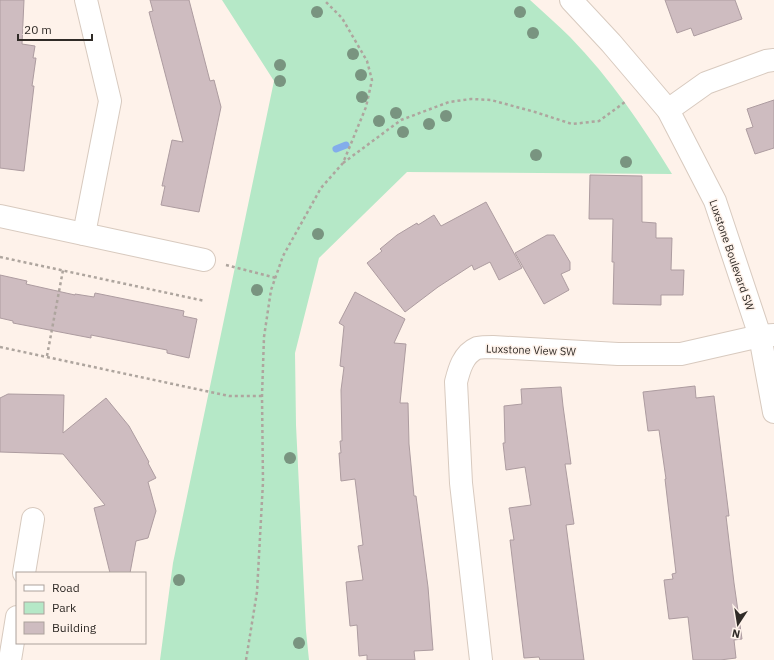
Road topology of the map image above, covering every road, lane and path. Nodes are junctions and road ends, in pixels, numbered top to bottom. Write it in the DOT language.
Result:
graph roads {
  1 [pos="86,0"];
  2 [pos="324,0"];
  3 [pos="570,0"];
  4 [pos="774,60"];
  5 [pos="625,102"];
  6 [pos="668,110"];
  7 [pos="343,163"];
  8 [pos="0,216"];
  9 [pos="84,234"];
  10 [pos="0,258"];
  11 [pos="204,260"];
  12 [pos="230,266"];
  13 [pos="63,270"];
  14 [pos="276,278"];
  15 [pos="205,301"];
  16 [pos="767,336"];
  17 [pos="0,347"];
  18 [pos="47,356"];
  19 [pos="262,396"];
  20 [pos="774,412"];
  21 [pos="32,519"];
  22 [pos="24,572"];
  23 [pos="16,624"];
  24 [pos="10,660"];
  25 [pos="246,660"];
  26 [pos="481,660"];
  1 -- 9 [label="street"];
  2 -- 7 [label="path"];
  3 -- 6 [label="street, Luxstone Boulevard SW"];
  4 -- 6 [label="street"];
  5 -- 7 [label="path"];
  6 -- 16 [label="street, Luxstone Boulevard SW"];
  7 -- 14 [label="path"];
  8 -- 9 [label="street"];
  9 -- 11 [label="street"];
  10 -- 13 [label="path"];
  12 -- 14 [label="path"];
  13 -- 15 [label="path"];
  13 -- 18 [label="path"];
  14 -- 19 [label="path"];
  16 -- 20 [label="street, Luxstone Boulevard SW"];
  16 -- 26 [label="street, Luxstone View SW"];
  17 -- 18 [label="path"];
  18 -- 19 [label="path"];
  19 -- 25 [label="path"];
  21 -- 22 [label="street"];
  23 -- 24 [label="street"];
}
